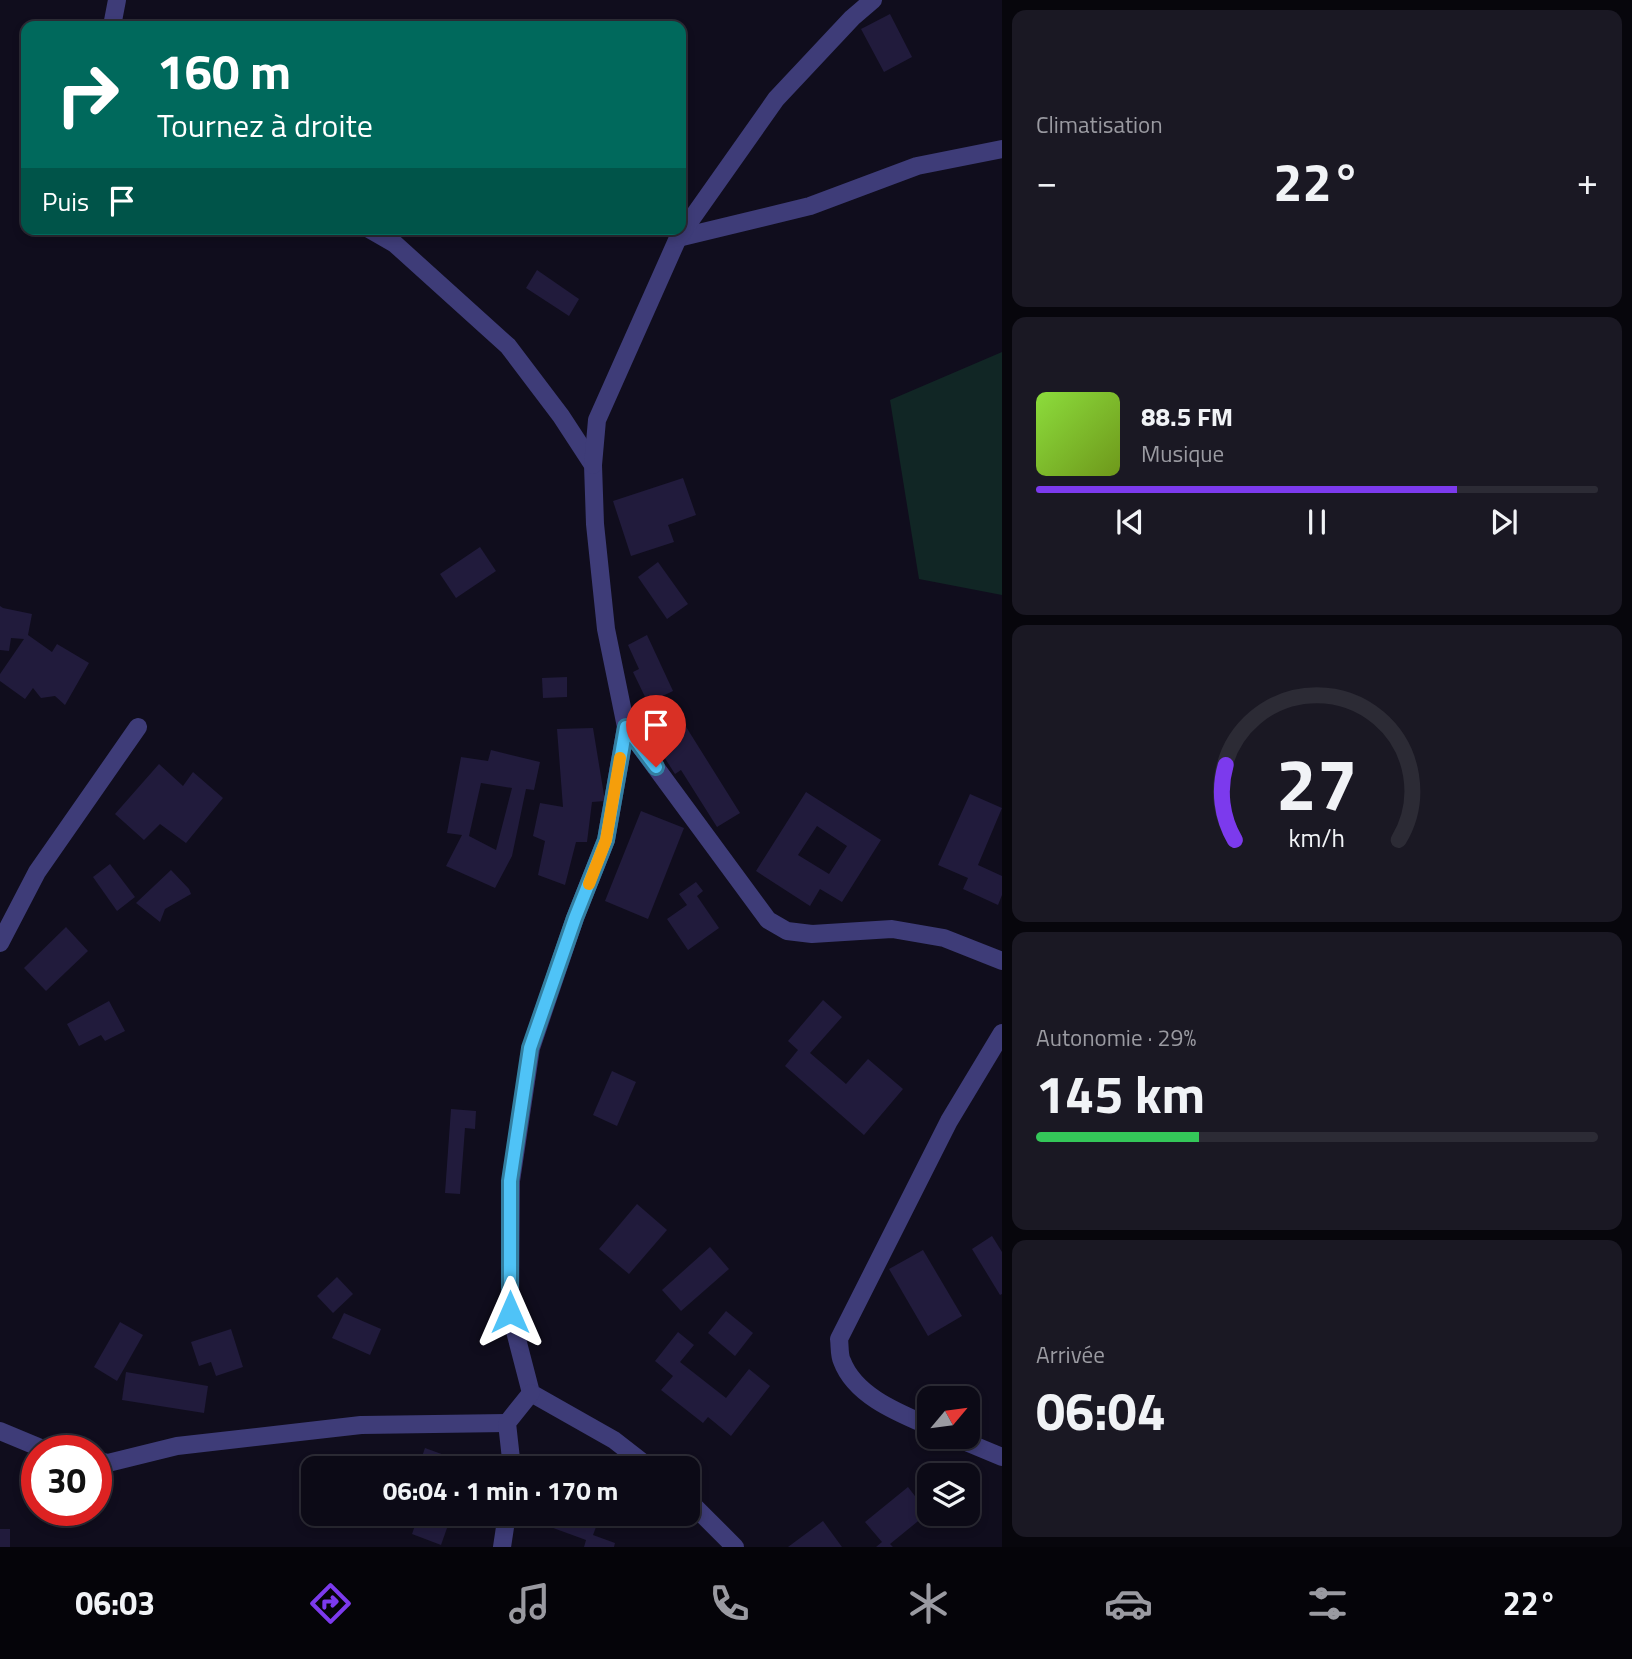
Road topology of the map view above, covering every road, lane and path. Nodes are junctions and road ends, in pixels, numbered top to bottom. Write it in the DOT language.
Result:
graph roads {
  1 [pos="117,0"];
  2 [pos="873,0"];
  3 [pos="113,21"];
  4 [pos="1002,149"];
  5 [pos="686,227"];
  6 [pos="379,235"];
  7 [pos="680,235"];
  8 [pos="678,238"];
  9 [pos="593,465"];
  10 [pos="138,727"];
  11 [pos="626,727"];
  12 [pos="0,943"];
  13 [pos="1002,961"];
  14 [pos="1002,1033"];
  15 [pos="531,1393"];
  16 [pos="917,1421"];
  17 [pos="507,1423"];
  18 [pos="0,1431"];
  19 [pos="21,1440"];
  20 [pos="980,1448"];
  21 [pos="511,1456"];
  22 [pos="635,1456"];
  23 [pos="1002,1457"];
  24 [pos="112,1462"];
  25 [pos="700,1512"];
  26 [pos="505,1526"];
  27 [pos="502,1547"];
  28 [pos="735,1547"];
  1 -- 3 [label="street"];
  2 -- 5 [label="street"];
  4 -- 8 [label="street"];
  6 -- 9 [label="street"];
  7 -- 8 [label="street"];
  8 -- 9 [label="street"];
  9 -- 11 [label="street"];
  10 -- 12 [label="street"];
  11 -- 13 [label="street"];
  11 -- 15 [label="street"];
  14 -- 16 [label="street"];
  15 -- 17 [label="street"];
  15 -- 22 [label="street"];
  17 -- 21 [label="street"];
  17 -- 24 [label="street"];
  18 -- 19 [label="street"];
  20 -- 23 [label="street"];
  25 -- 28 [label="street"];
  26 -- 27 [label="street"];
}
